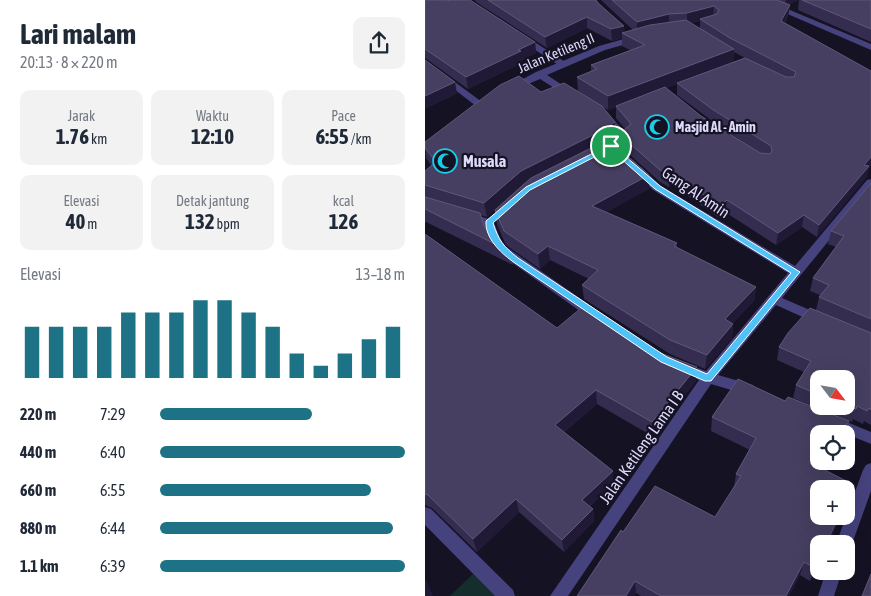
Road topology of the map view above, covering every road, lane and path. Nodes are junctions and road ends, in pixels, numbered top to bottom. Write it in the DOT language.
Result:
graph roads {
  1 [pos="759,0"];
  2 [pos="513,32"];
  3 [pos="636,37"];
  4 [pos="871,47"];
  5 [pos="425,63"];
  6 [pos="563,64"];
  7 [pos="539,74"];
  8 [pos="503,92"];
  9 [pos="581,100"];
  10 [pos="479,105"];
  11 [pos="607,113"];
  12 [pos="588,158"];
  13 [pos="631,164"];
  14 [pos="871,182"];
  15 [pos="458,215"];
  16 [pos="796,272"];
  17 [pos="773,300"];
  18 [pos="609,324"];
  19 [pos="835,327"];
  20 [pos="673,364"];
  21 [pos="708,378"];
  22 [pos="764,395"];
  23 [pos="817,416"];
  24 [pos="871,438"];
  25 [pos="871,470"];
  26 [pos="425,514"];
  27 [pos="847,535"];
  28 [pos="831,580"];
  29 [pos="507,596"];
  30 [pos="558,596"];
  31 [pos="826,596"];
  1 -- 4 [label="street"];
  2 -- 6 [label="street"];
  3 -- 6 [label="street, Jalan Ketileng II"];
  5 -- 10 [label="street"];
  6 -- 7 [label="street, Jalan Ketileng II"];
  7 -- 8 [label="street, Jalan Ketileng II"];
  7 -- 9 [label="street"];
  11 -- 12 [label="street"];
  13 -- 16 [label="street, Gang Al Amin"];
  14 -- 16 [label="street, Jalan Ketileng Lama I B"];
  15 -- 18 [label="street"];
  16 -- 17 [label="street, Jalan Ketileng Lama I B"];
  17 -- 19 [label="street"];
  17 -- 21 [label="street, Jalan Ketileng Lama I B"];
  20 -- 21 [label="street"];
  21 -- 22 [label="street"];
  21 -- 30 [label="street, Jalan Ketileng Lama I B"];
  23 -- 24 [label="street"];
  25 -- 27 [label="street"];
  26 -- 29 [label="street"];
  28 -- 31 [label="street"];
}
